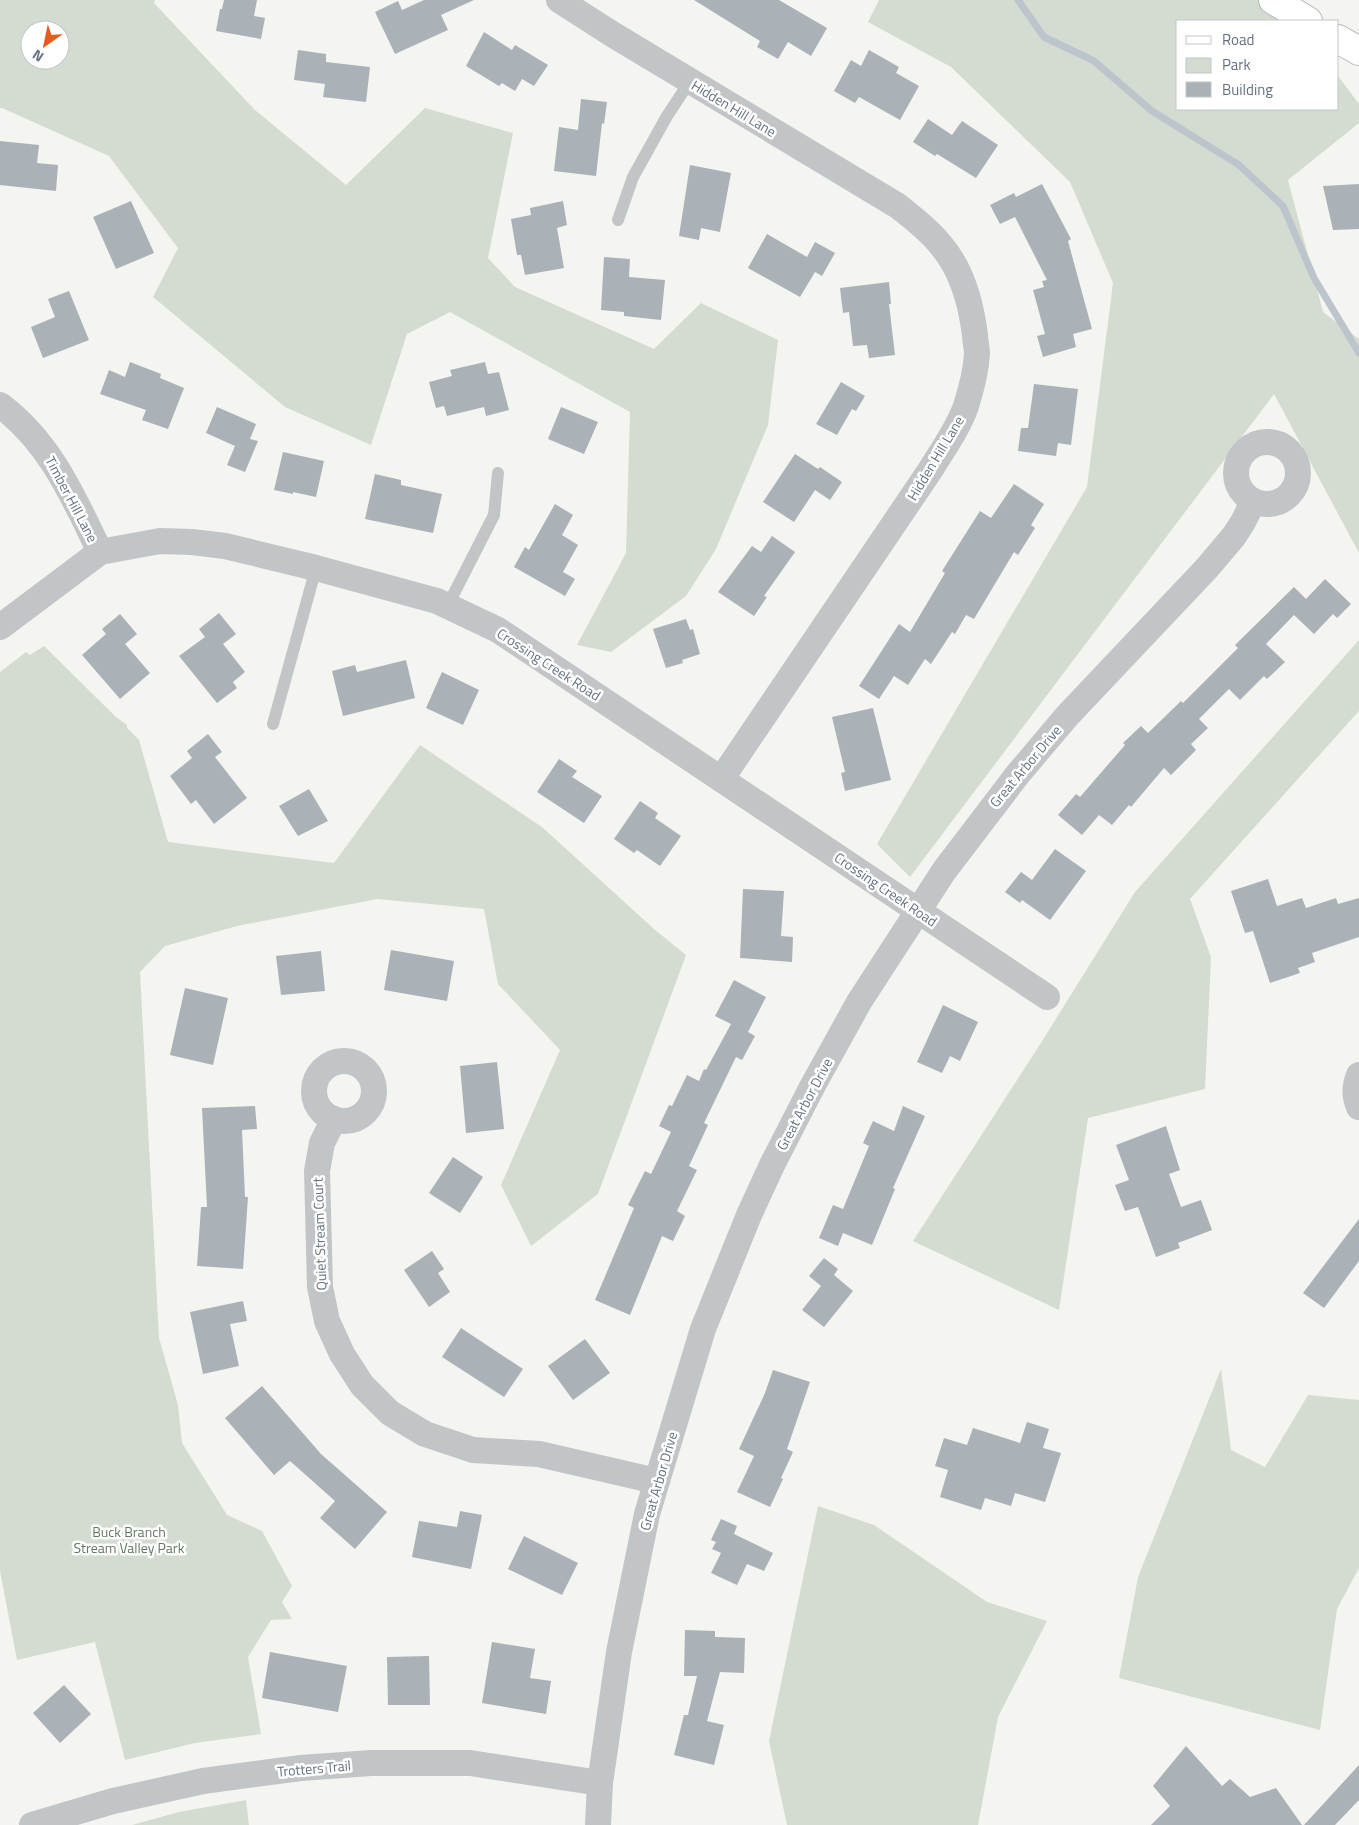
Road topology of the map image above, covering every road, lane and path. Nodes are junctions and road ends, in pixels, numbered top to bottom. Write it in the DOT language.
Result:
graph roads {
  1 [pos="559,0"];
  2 [pos="1273,0"];
  3 [pos="1306,20"];
  4 [pos="1339,40"];
  5 [pos="1359,51"];
  6 [pos="690,81"];
  7 [pos="618,220"];
  8 [pos="0,405"];
  9 [pos="498,473"];
  10 [pos="1253,502"];
  11 [pos="100,552"];
  12 [pos="316,568"];
  13 [pos="448,605"];
  14 [pos="0,627"];
  15 [pos="273,724"];
  16 [pos="722,778"];
  17 [pos="917,910"];
  18 [pos="1047,997"];
  19 [pos="1359,1075"];
  20 [pos="1359,1107"];
  21 [pos="334,1120"];
  22 [pos="656,1481"];
  23 [pos="600,1783"];
  24 [pos="32,1825"];
  25 [pos="598,1825"];
  1 -- 6 [label="street, Hidden Hill Lane"];
  2 -- 3 [label="main road"];
  4 -- 5 [label="main road"];
  6 -- 7 [label="lane"];
  6 -- 16 [label="street, Hidden Hill Lane"];
  8 -- 11 [label="street, Timber Hill Lane"];
  9 -- 13 [label="lane"];
  10 -- 17 [label="street, Great Arbor Drive"];
  11 -- 12 [label="street, Crossing Creek Road"];
  11 -- 14 [label="street, Crossing Creek Road"];
  12 -- 13 [label="street, Crossing Creek Road"];
  12 -- 15 [label="lane"];
  13 -- 16 [label="street, Crossing Creek Road"];
  16 -- 17 [label="street, Crossing Creek Road"];
  17 -- 18 [label="street, Crossing Creek Road"];
  17 -- 22 [label="street, Great Arbor Drive"];
  19 -- 20 [label="street"];
  21 -- 22 [label="street, Quiet Stream Court"];
  22 -- 23 [label="street, Great Arbor Drive"];
  23 -- 24 [label="street, Trotters Trail"];
  23 -- 25 [label="street, Great Arbor Drive"];
}
